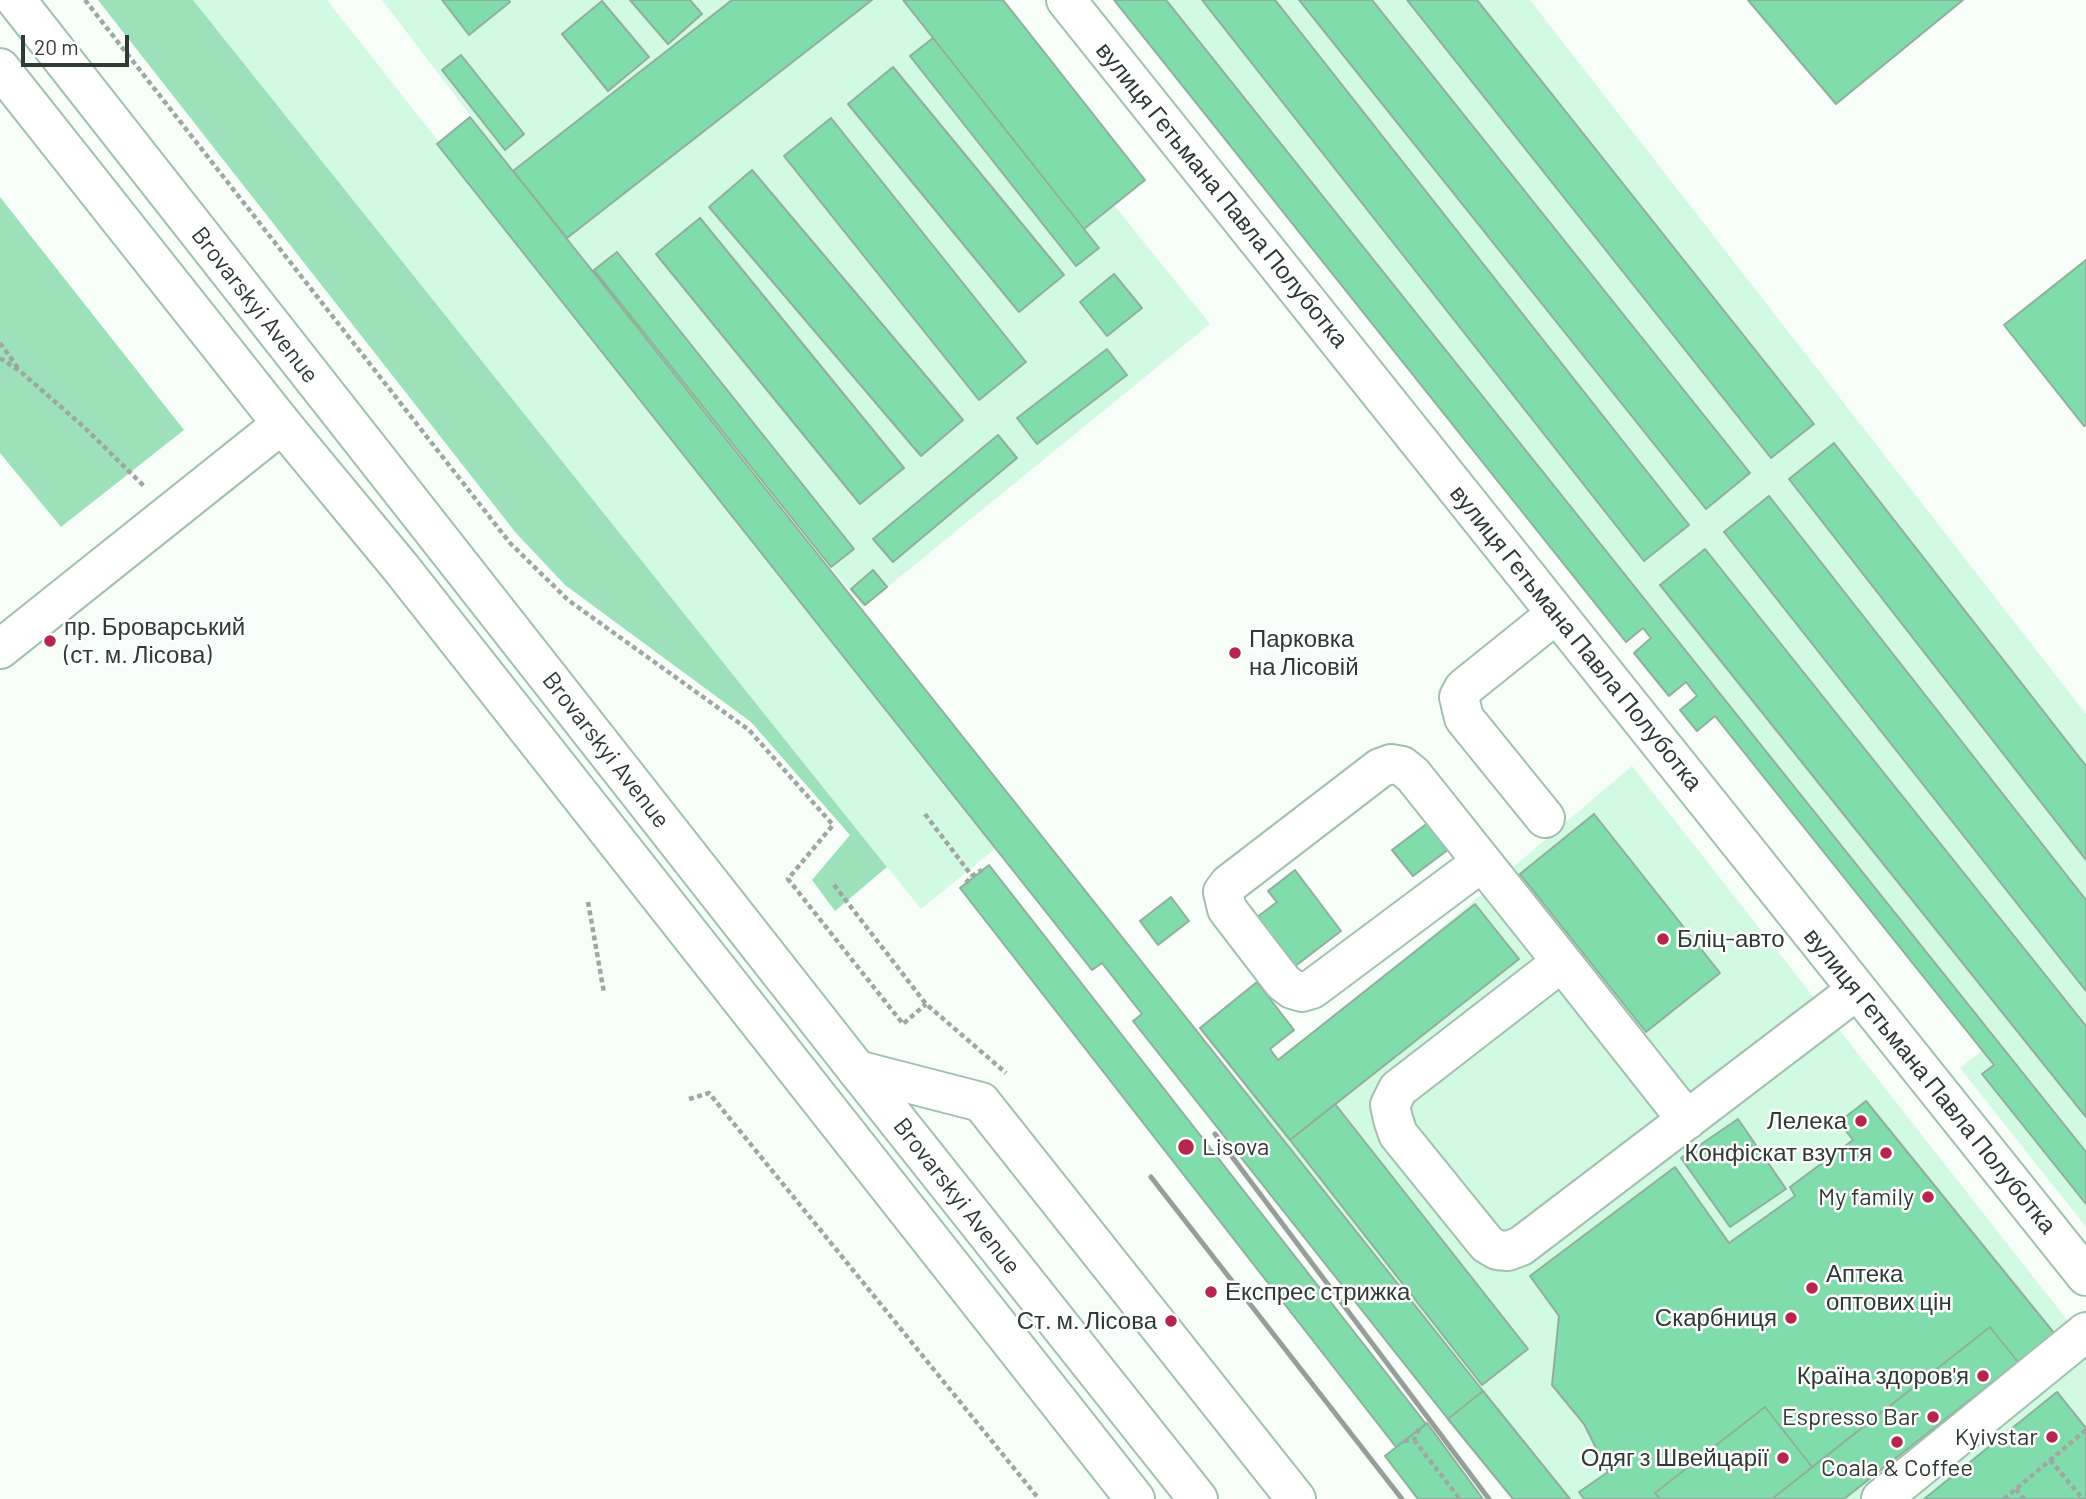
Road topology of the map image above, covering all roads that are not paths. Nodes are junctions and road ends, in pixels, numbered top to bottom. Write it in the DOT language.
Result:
graph roads {
  1 [pos="16,0"];
  2 [pos="1066,0"];
  3 [pos="0,68"];
  4 [pos="282,424"];
  5 [pos="1556,614"];
  6 [pos="0,649"];
  7 [pos="1545,818"];
  8 [pos="1482,862"];
  9 [pos="1562,962"];
  10 [pos="1857,990"];
  11 [pos="857,1070"];
  12 [pos="1687,1120"];
  13 [pos="2086,1276"];
  14 [pos="2086,1332"];
  15 [pos="1135,1499"];
  16 [pos="1198,1499"];
  17 [pos="1296,1499"];
  18 [pos="1881,1499"];
  1 -- 11 [label="main road, Brovarskyi Avenue"];
  2 -- 5 [label="main road, вулиця Гетьмана Павла Полуботка"];
  3 -- 4 [label="main road, Brovarskyi Avenue"];
  4 -- 6 [label="main road"];
  4 -- 15 [label="main road, Brovarskyi Avenue"];
  5 -- 7 [label="main road"];
  5 -- 10 [label="main road, вулиця Гетьмана Павла Полуботка"];
  8 -- 8 [label="main road"];
  8 -- 9 [label="main road"];
  9 -- 12 [label="main road"];
  9 -- 12 [label="main road"];
  10 -- 12 [label="main road"];
  10 -- 13 [label="main road, вулиця Гетьмана Павла Полуботка"];
  11 -- 16 [label="main road, Brovarskyi Avenue"];
  11 -- 17 [label="main road"];
  14 -- 18 [label="main road"];
}
